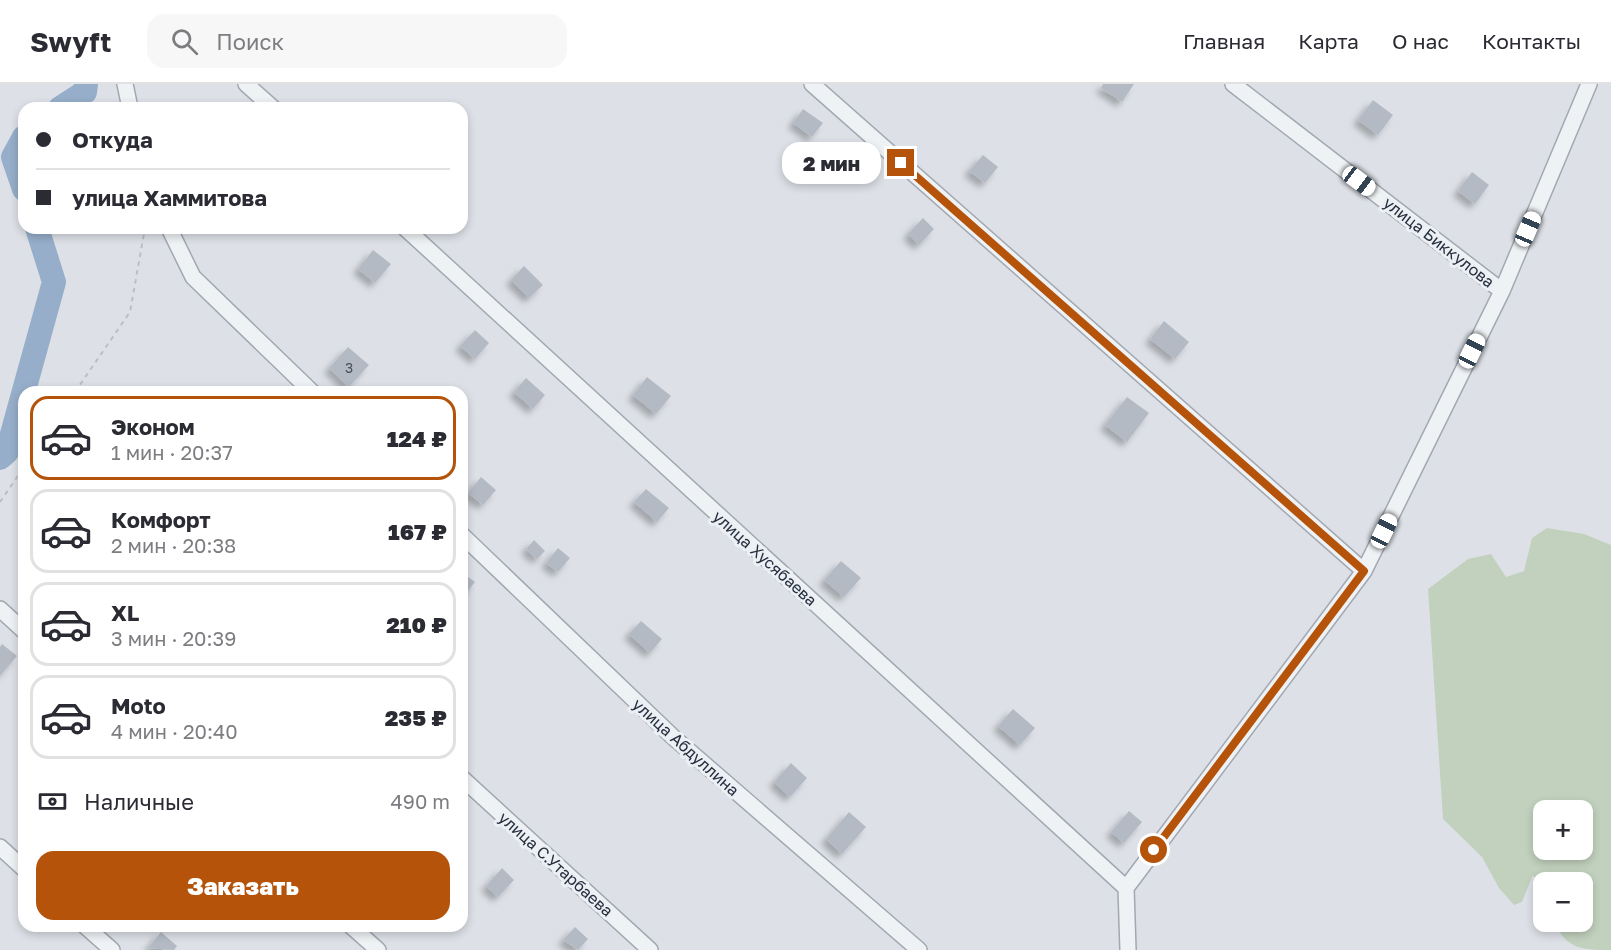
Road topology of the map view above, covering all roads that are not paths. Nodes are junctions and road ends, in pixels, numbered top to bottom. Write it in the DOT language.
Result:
graph roads {
  1 [pos="125,84"];
  2 [pos="246,84"];
  3 [pos="812,84"];
  4 [pos="1233,84"];
  5 [pos="1589,84"];
  6 [pos="129,102"];
  7 [pos="266,102"];
  8 [pos="172,234"];
  9 [pos="412,234"];
  10 [pos="1502,291"];
  11 [pos="306,386"];
  12 [pos="468,541"];
  13 [pos="1364,571"];
  14 [pos="0,609"];
  15 [pos="18,626"];
  16 [pos="468,783"];
  17 [pos="0,847"];
  18 [pos="18,864"];
  19 [pos="1126,888"];
  20 [pos="92,932"];
  21 [pos="358,932"];
  22 [pos="112,950"];
  23 [pos="378,950"];
  24 [pos="650,950"];
  25 [pos="919,950"];
  26 [pos="1128,950"];
  1 -- 6 [label="street"];
  2 -- 7 [label="street"];
  3 -- 13 [label="street"];
  4 -- 10 [label="street, улица Биккулова"];
  5 -- 10 [label="street"];
  8 -- 11 [label="street"];
  9 -- 19 [label="street, улица Хусябаева"];
  10 -- 13 [label="street"];
  12 -- 25 [label="street, улица Абдуллина"];
  13 -- 19 [label="street"];
  14 -- 15 [label="street"];
  16 -- 24 [label="street, улица С.Утарбаева"];
  17 -- 18 [label="street"];
  19 -- 26 [label="street"];
  20 -- 22 [label="street"];
  21 -- 23 [label="street"];
}
